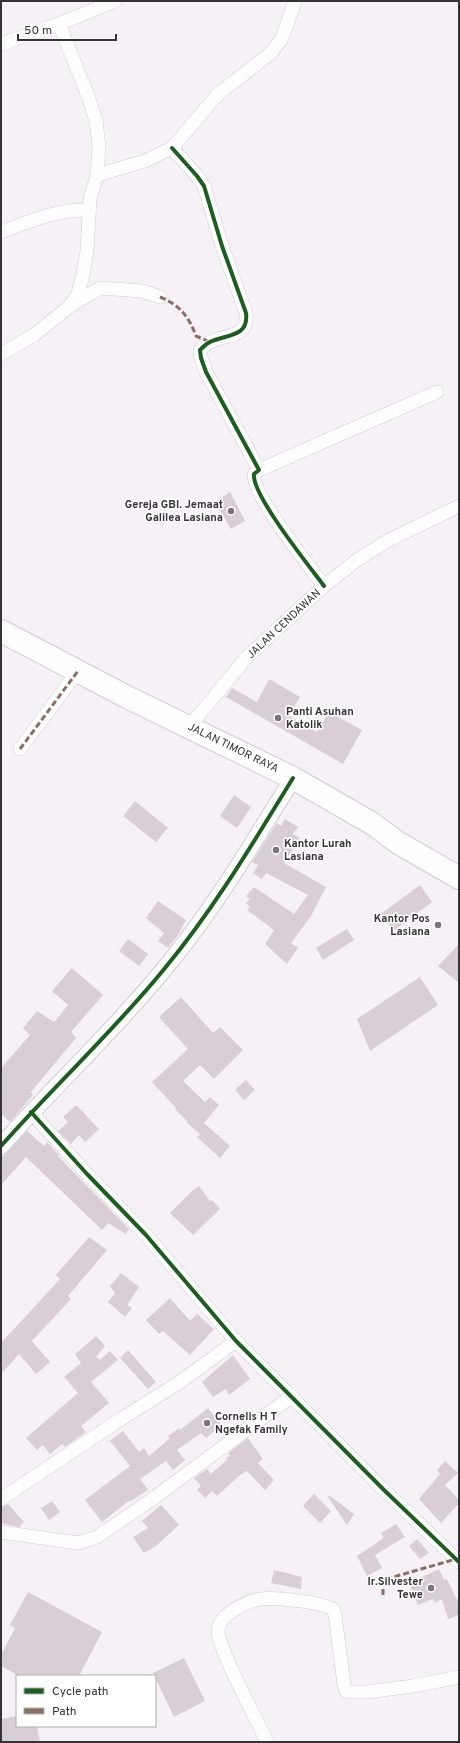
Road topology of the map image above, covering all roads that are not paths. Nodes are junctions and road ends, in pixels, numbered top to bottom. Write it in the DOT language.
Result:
graph roads {
  1 [pos="115,1"];
  2 [pos="294,1"];
  3 [pos="59,24"];
  4 [pos="1,44"];
  5 [pos="172,148"];
  6 [pos="97,175"];
  7 [pos="89,210"];
  8 [pos="1,232"];
  9 [pos="160,297"];
  10 [pos="70,306"];
  11 [pos="1,354"];
  12 [pos="437,392"];
  13 [pos="259,470"];
  14 [pos="459,506"];
  15 [pos="324,586"];
  16 [pos="1,631"];
  17 [pos="78,671"];
  18 [pos="189,727"];
  19 [pos="20,749"];
  20 [pos="293,778"];
  21 [pos="459,878"];
  22 [pos="31,1112"];
  23 [pos="1,1146"];
  24 [pos="236,1341"];
  25 [pos="292,1396"];
  26 [pos="1,1499"];
  27 [pos="1,1532"];
  28 [pos="459,1562"];
  29 [pos="459,1677"];
  30 [pos="267,1742"];
  1 -- 3 [label="street"];
  2 -- 5 [label="street"];
  3 -- 4 [label="street"];
  3 -- 6 [label="street"];
  5 -- 6 [label="street"];
  5 -- 13 [label="street"];
  6 -- 7 [label="street"];
  7 -- 8 [label="street"];
  7 -- 10 [label="street"];
  9 -- 10 [label="street"];
  10 -- 11 [label="street"];
  12 -- 13 [label="street"];
  13 -- 15 [label="street"];
  14 -- 15 [label="street, JALAN CENDAWAN"];
  15 -- 18 [label="street, JALAN CENDAWAN"];
  16 -- 17 [label="highway, JALAN TIMOR RAYA"];
  17 -- 18 [label="highway, JALAN TIMOR RAYA"];
  17 -- 19 [label="street"];
  18 -- 20 [label="highway, JALAN TIMOR RAYA"];
  20 -- 21 [label="highway, JALAN TIMOR RAYA"];
  20 -- 22 [label="street"];
  22 -- 23 [label="street"];
  22 -- 24 [label="street"];
  24 -- 25 [label="street"];
  24 -- 26 [label="street"];
  25 -- 27 [label="street"];
  25 -- 28 [label="street"];
  29 -- 30 [label="street"];
}
